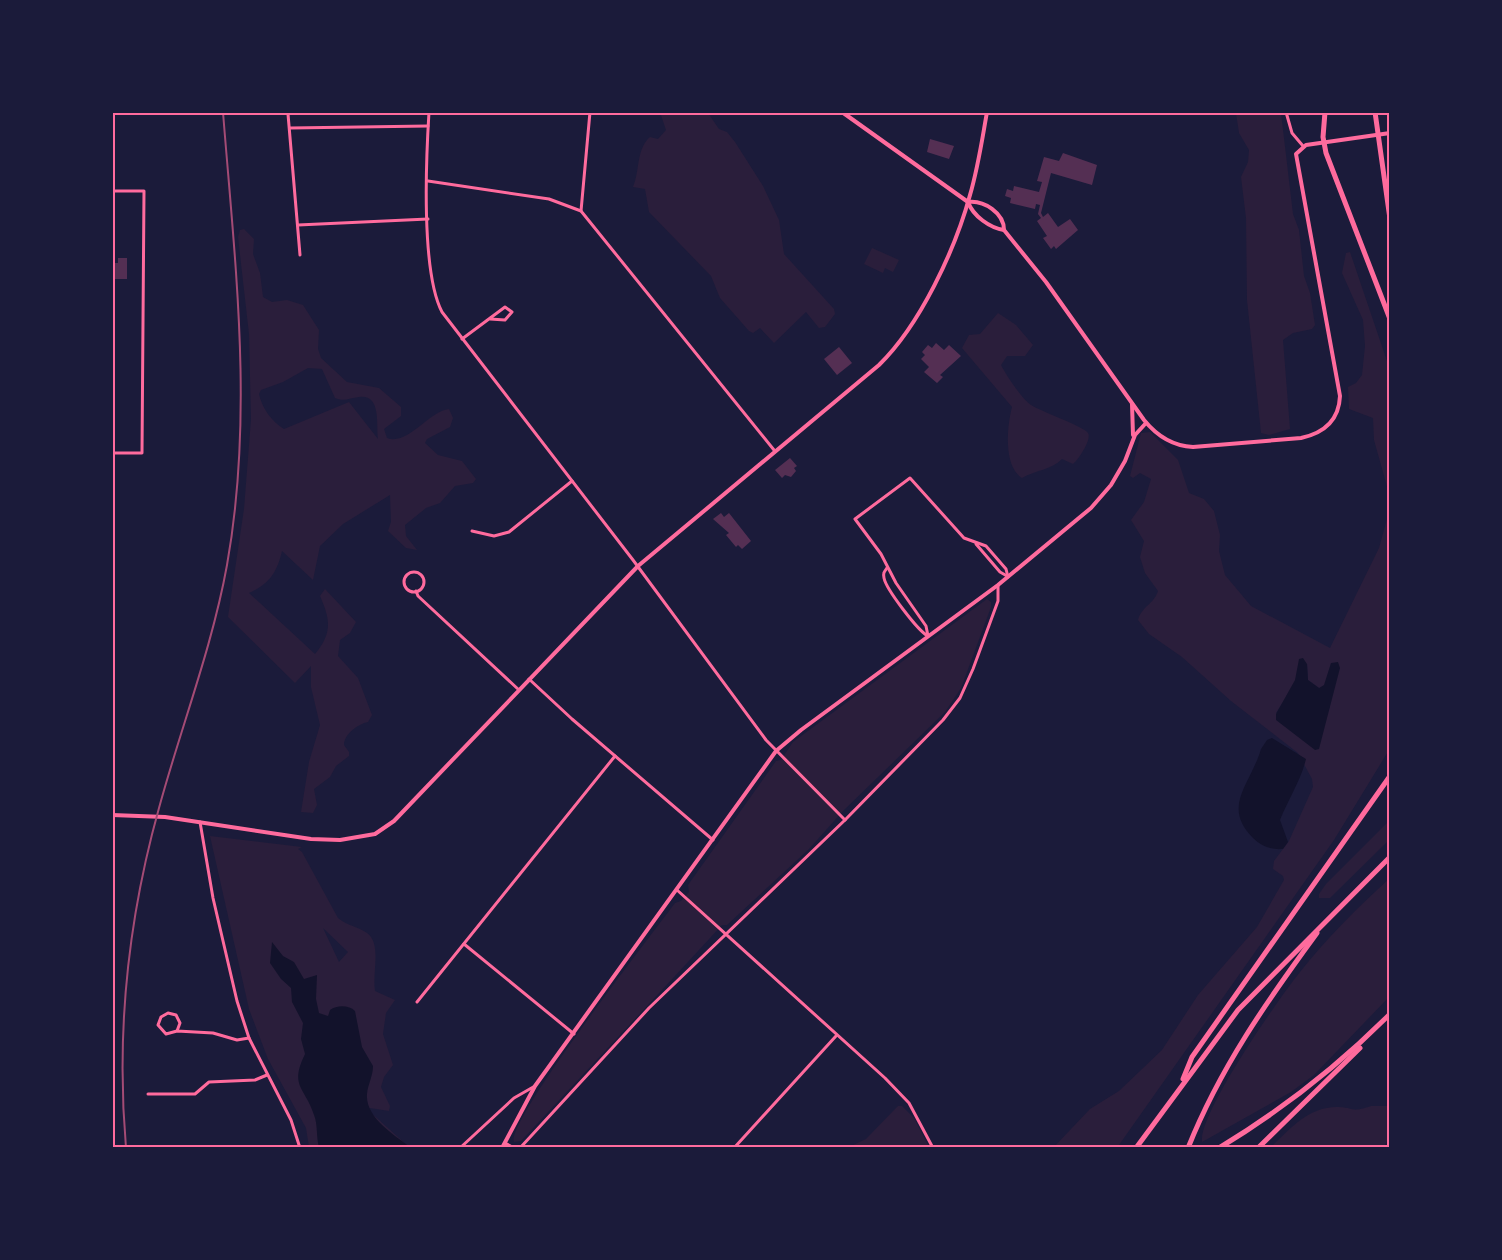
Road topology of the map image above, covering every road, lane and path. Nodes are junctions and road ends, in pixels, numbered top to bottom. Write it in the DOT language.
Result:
graph roads {
  1 [pos="429,112"];
  2 [pos="590,112"];
  3 [pos="842,112"];
  4 [pos="987,112"];
  5 [pos="1286,112"];
  6 [pos="1325,112"];
  7 [pos="1375,112"];
  8 [pos="288,114"];
  9 [pos="428,126"];
  10 [pos="290,128"];
  11 [pos="1389,133"];
  12 [pos="1323,142"];
  13 [pos="1303,146"];
  14 [pos="428,181"];
  15 [pos="112,191"];
  16 [pos="968,202"];
  17 [pos="581,211"];
  18 [pos="428,219"];
  19 [pos="1389,219"];
  20 [pos="298,225"];
  21 [pos="1004,230"];
  22 [pos="300,255"];
  23 [pos="490,319"];
  24 [pos="1389,319"];
  25 [pos="462,339"];
  26 [pos="1132,403"];
  27 [pos="1146,423"];
  28 [pos="1132,441"];
  29 [pos="774,450"];
  30 [pos="112,453"];
  31 [pos="572,481"];
  32 [pos="472,531"];
  33 [pos="976,544"];
  34 [pos="638,566"];
  35 [pos="886,568"];
  36 [pos="1008,577"];
  37 [pos="998,585"];
  38 [pos="416,591"];
  39 [pos="928,636"];
  40 [pos="529,679"];
  41 [pos="519,690"];
  42 [pos="776,751"];
  43 [pos="615,756"];
  44 [pos="1389,776"];
  45 [pos="112,815"];
  46 [pos="845,820"];
  47 [pos="200,822"];
  48 [pos="713,840"];
  49 [pos="1389,857"];
  50 [pos="677,890"];
  51 [pos="1329,917"];
  52 [pos="725,933"];
  53 [pos="464,944"];
  54 [pos="417,1002"];
  55 [pos="1389,1014"];
  56 [pos="1376,1028"];
  57 [pos="177,1031"];
  58 [pos="574,1034"];
  59 [pos="836,1036"];
  60 [pos="249,1038"];
  61 [pos="267,1076"];
  62 [pos="1182,1084"];
  63 [pos="536,1086"];
  64 [pos="148,1094"];
  65 [pos="504,1142"];
  66 [pos="525,1146"];
  67 [pos="300,1148"];
  68 [pos="460,1148"];
  69 [pos="502,1148"];
  70 [pos="514,1148"];
  71 [pos="520,1148"];
  72 [pos="734,1148"];
  73 [pos="933,1148"];
  74 [pos="1136,1148"];
  75 [pos="1188,1148"];
  76 [pos="1219,1148"];
  77 [pos="1258,1148"];
  1 -- 9 [label="street"];
  2 -- 17 [label="street"];
  3 -- 16 [label="street"];
  4 -- 16 [label="street"];
  5 -- 13 [label="street"];
  6 -- 12 [label="highway"];
  7 -- 19 [label="highway"];
  8 -- 10 [label="street"];
  9 -- 10 [label="street"];
  9 -- 14 [label="street"];
  10 -- 20 [label="street"];
  11 -- 12 [label="street"];
  12 -- 13 [label="street"];
  12 -- 24 [label="highway"];
  13 -- 27 [label="street"];
  14 -- 17 [label="street"];
  14 -- 18 [label="street"];
  15 -- 30 [label="street"];
  16 -- 21 [label="street"];
  16 -- 21 [label="street"];
  16 -- 29 [label="street"];
  17 -- 29 [label="street"];
  18 -- 20 [label="street"];
  18 -- 25 [label="street"];
  20 -- 22 [label="street"];
  21 -- 26 [label="street"];
  23 -- 23 [label="street"];
  23 -- 25 [label="street"];
  25 -- 31 [label="street"];
  26 -- 27 [label="street"];
  26 -- 28 [label="street"];
  27 -- 28 [label="street"];
  28 -- 36 [label="street"];
  29 -- 34 [label="street"];
  31 -- 32 [label="street"];
  31 -- 34 [label="street"];
  33 -- 35 [label="street"];
  33 -- 36 [label="street"];
  33 -- 36 [label="street"];
  34 -- 40 [label="street"];
  34 -- 42 [label="street"];
  35 -- 39 [label="street"];
  35 -- 39 [label="street"];
  36 -- 37 [label="street"];
  37 -- 39 [label="street"];
  37 -- 46 [label="street"];
  38 -- 38 [label="street"];
  38 -- 41 [label="street"];
  39 -- 42 [label="street"];
  40 -- 41 [label="street"];
  40 -- 43 [label="street"];
  41 -- 47 [label="street"];
  42 -- 46 [label="street"];
  42 -- 48 [label="street"];
  43 -- 48 [label="street"];
  43 -- 53 [label="street"];
  44 -- 62 [label="highway"];
  45 -- 47 [label="street"];
  46 -- 52 [label="street"];
  47 -- 60 [label="street"];
  48 -- 50 [label="street"];
  49 -- 51 [label="highway"];
  50 -- 52 [label="street"];
  50 -- 58 [label="street"];
  51 -- 62 [label="highway"];
  51 -- 75 [label="highway"];
  52 -- 59 [label="street"];
  52 -- 66 [label="street"];
  53 -- 54 [label="street"];
  53 -- 58 [label="street"];
  55 -- 56 [label="highway"];
  56 -- 76 [label="highway"];
  56 -- 77 [label="highway"];
  57 -- 57 [label="street"];
  57 -- 60 [label="street"];
  58 -- 63 [label="street"];
  59 -- 72 [label="street"];
  59 -- 73 [label="street"];
  60 -- 61 [label="street"];
  61 -- 64 [label="street"];
  61 -- 67 [label="street"];
  62 -- 74 [label="highway"];
  63 -- 65 [label="street"];
  63 -- 68 [label="street"];
  65 -- 69 [label="street"];
  65 -- 70 [label="street"];
  66 -- 71 [label="street"];
}
